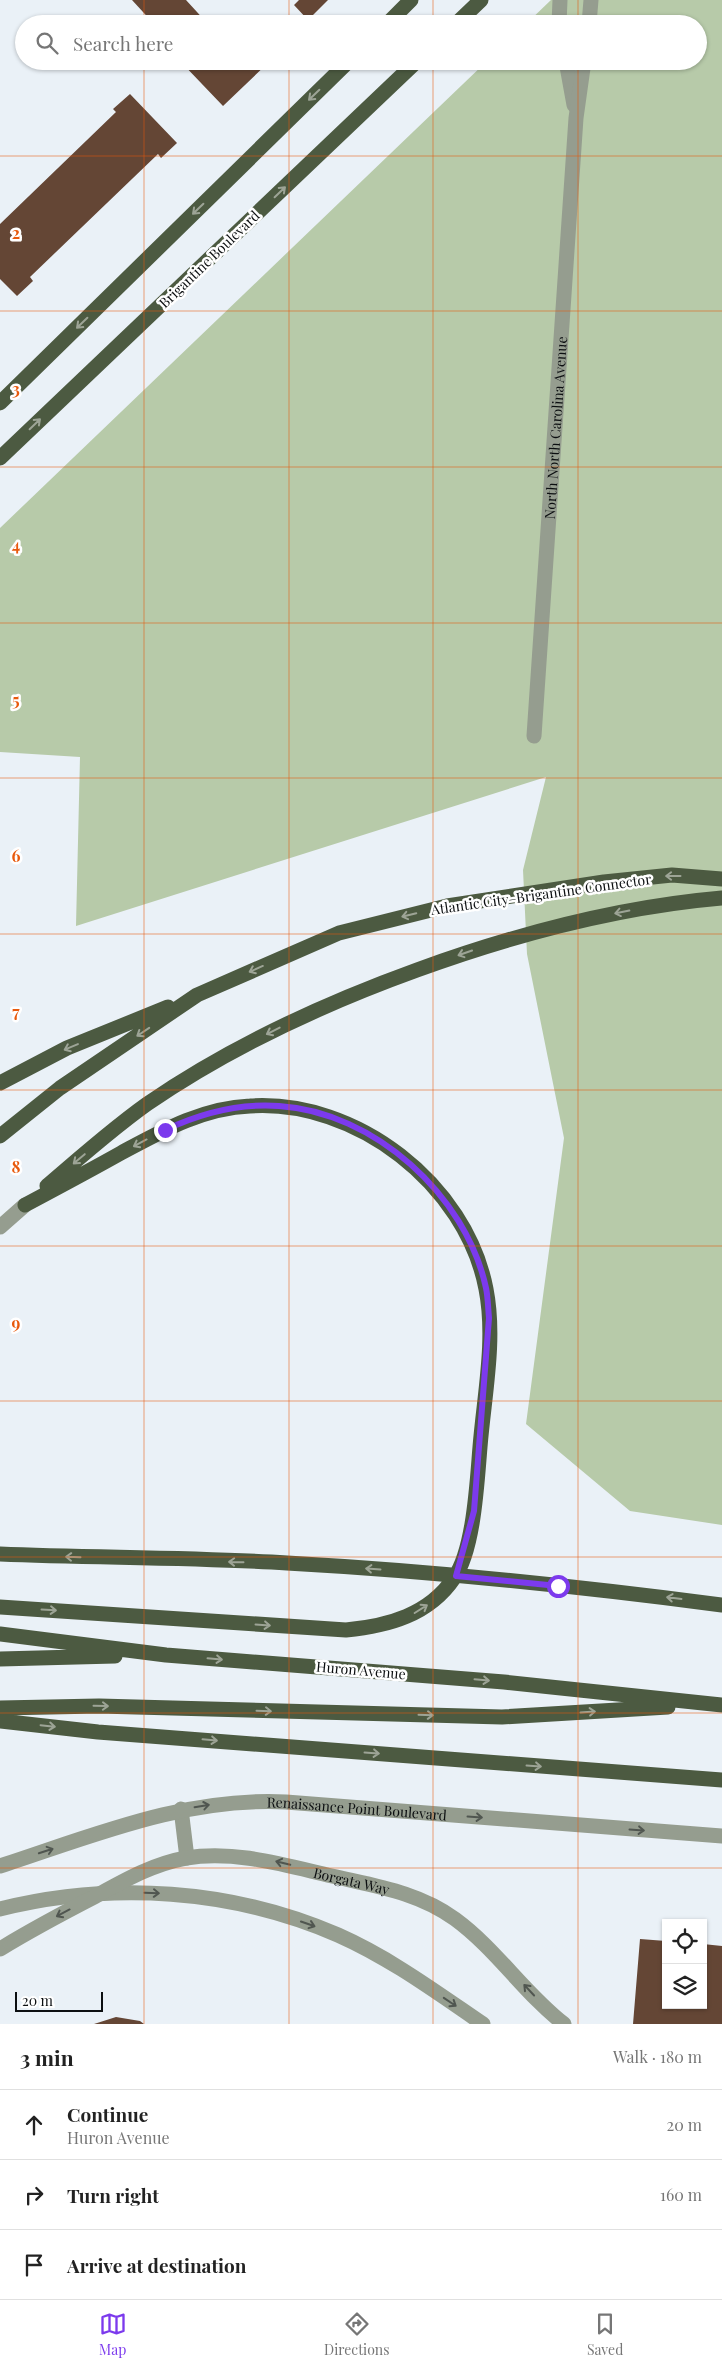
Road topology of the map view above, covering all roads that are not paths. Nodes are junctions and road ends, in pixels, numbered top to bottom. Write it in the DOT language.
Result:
graph roads {
  1 [pos="411,0"];
  2 [pos="481,0"];
  3 [pos="560,0"];
  4 [pos="591,0"];
  5 [pos="396,15"];
  6 [pos="465,15"];
  7 [pos="559,15"];
  8 [pos="590,15"];
  9 [pos="340,70"];
  10 [pos="408,70"];
  11 [pos="568,70"];
  12 [pos="583,70"];
  13 [pos="576,118"];
  14 [pos="0,403"];
  15 [pos="0,458"];
  16 [pos="534,736"];
  17 [pos="722,878"];
  18 [pos="722,898"];
  19 [pos="197,995"];
  20 [pos="0,1083"];
  21 [pos="0,1136"];
  22 [pos="25,1205"];
  23 [pos="0,1227"];
  24 [pos="0,1554"];
  25 [pos="456,1576"];
  26 [pos="722,1604"];
  27 [pos="0,1607"];
  28 [pos="0,1634"];
  29 [pos="166,1655"];
  30 [pos="0,1659"];
  31 [pos="717,1704"];
  32 [pos="0,1708"];
  33 [pos="0,1721"];
  34 [pos="722,1780"];
  35 [pos="181,1809"];
  36 [pos="722,1836"];
  37 [pos="187,1858"];
  38 [pos="0,1866"];
  39 [pos="0,1909"];
  40 [pos="0,1949"];
  41 [pos="483,2024"];
  42 [pos="564,2024"];
  1 -- 5 [label="main road"];
  2 -- 6 [label="main road"];
  3 -- 7 [label="street"];
  4 -- 8 [label="street"];
  9 -- 14 [label="main road, one-way"];
  15 -- 10 [label="main road, Brigantine Boulevard, one-way"];
  11 -- 13 [label="street, North North Carolina Avenue"];
  12 -- 13 [label="street, North North Carolina Avenue"];
  13 -- 16 [label="street, North North Carolina Avenue"];
  17 -- 19 [label="main road, Atlantic City–Brigantine Connector, one-way"];
  18 -- 22 [label="main road, one-way"];
  19 -- 20 [label="main road, one-way"];
  19 -- 21 [label="main road, Atlantic City–Brigantine Connector, one-way"];
  22 -- 23 [label="street"];
  25 -- 22 [label="main road, one-way"];
  25 -- 24 [label="main road, one-way"];
  26 -- 25 [label="main road, one-way"];
  27 -- 25 [label="main road, one-way"];
  28 -- 29 [label="main road, Huron Avenue"];
  29 -- 30 [label="main road"];
  29 -- 31 [label="main road, Huron Avenue, one-way"];
  32 -- 31 [label="main road, one-way"];
  33 -- 34 [label="main road, one-way"];
  35 -- 36 [label="street, Renaissance Point Boulevard, one-way"];
  35 -- 37 [label="street"];
  38 -- 35 [label="street, Renaissance Point Boulevard, one-way"];
  37 -- 40 [label="street, Borgata Way, one-way"];
  42 -- 37 [label="street, Borgata Way, one-way"];
  39 -- 41 [label="street, one-way"];
}
